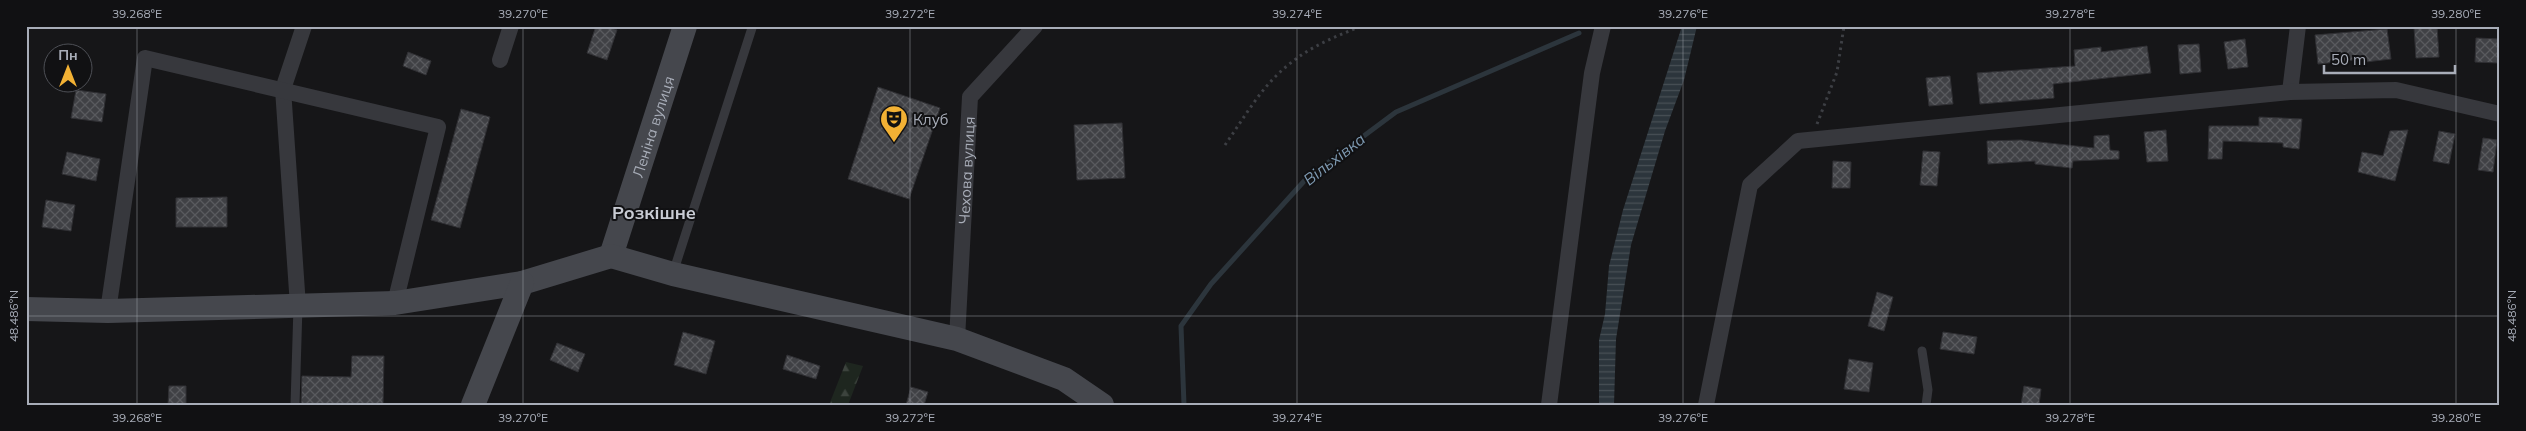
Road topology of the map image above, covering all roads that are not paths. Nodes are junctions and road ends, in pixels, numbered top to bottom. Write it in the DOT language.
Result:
graph roads {
  1 [pos="304,26"];
  2 [pos="511,26"];
  3 [pos="685,26"];
  4 [pos="1035,26"];
  5 [pos="1603,26"];
  6 [pos="2298,26"];
  7 [pos="752,28"];
  8 [pos="500,60"];
  9 [pos="283,89"];
  10 [pos="2290,92"];
  11 [pos="2500,114"];
  12 [pos="611,256"];
  13 [pos="673,274"];
  14 [pos="522,283"];
  15 [pos="395,303"];
  16 [pos="298,306"];
  17 [pos="26,310"];
  18 [pos="108,311"];
  19 [pos="956,339"];
  20 [pos="1922,351"];
  21 [pos="295,405"];
  22 [pos="473,405"];
  23 [pos="1102,405"];
  24 [pos="1549,405"];
  25 [pos="1706,405"];
  26 [pos="1926,405"];
  1 -- 9 [label="street"];
  2 -- 8 [label="street"];
  3 -- 12 [label="street, Леніна вулиця"];
  4 -- 19 [label="street, Чехова вулиця"];
  5 -- 24 [label="street"];
  6 -- 10 [label="street"];
  7 -- 13 [label="lane"];
  9 -- 15 [label="street"];
  9 -- 16 [label="street"];
  9 -- 18 [label="street"];
  10 -- 11 [label="street"];
  10 -- 25 [label="street"];
  12 -- 13 [label="street"];
  12 -- 14 [label="street"];
  13 -- 19 [label="street"];
  14 -- 15 [label="street"];
  14 -- 22 [label="street"];
  15 -- 16 [label="street"];
  16 -- 18 [label="street"];
  16 -- 21 [label="lane"];
  17 -- 18 [label="street"];
  19 -- 23 [label="street"];
  20 -- 26 [label="lane"];
}
